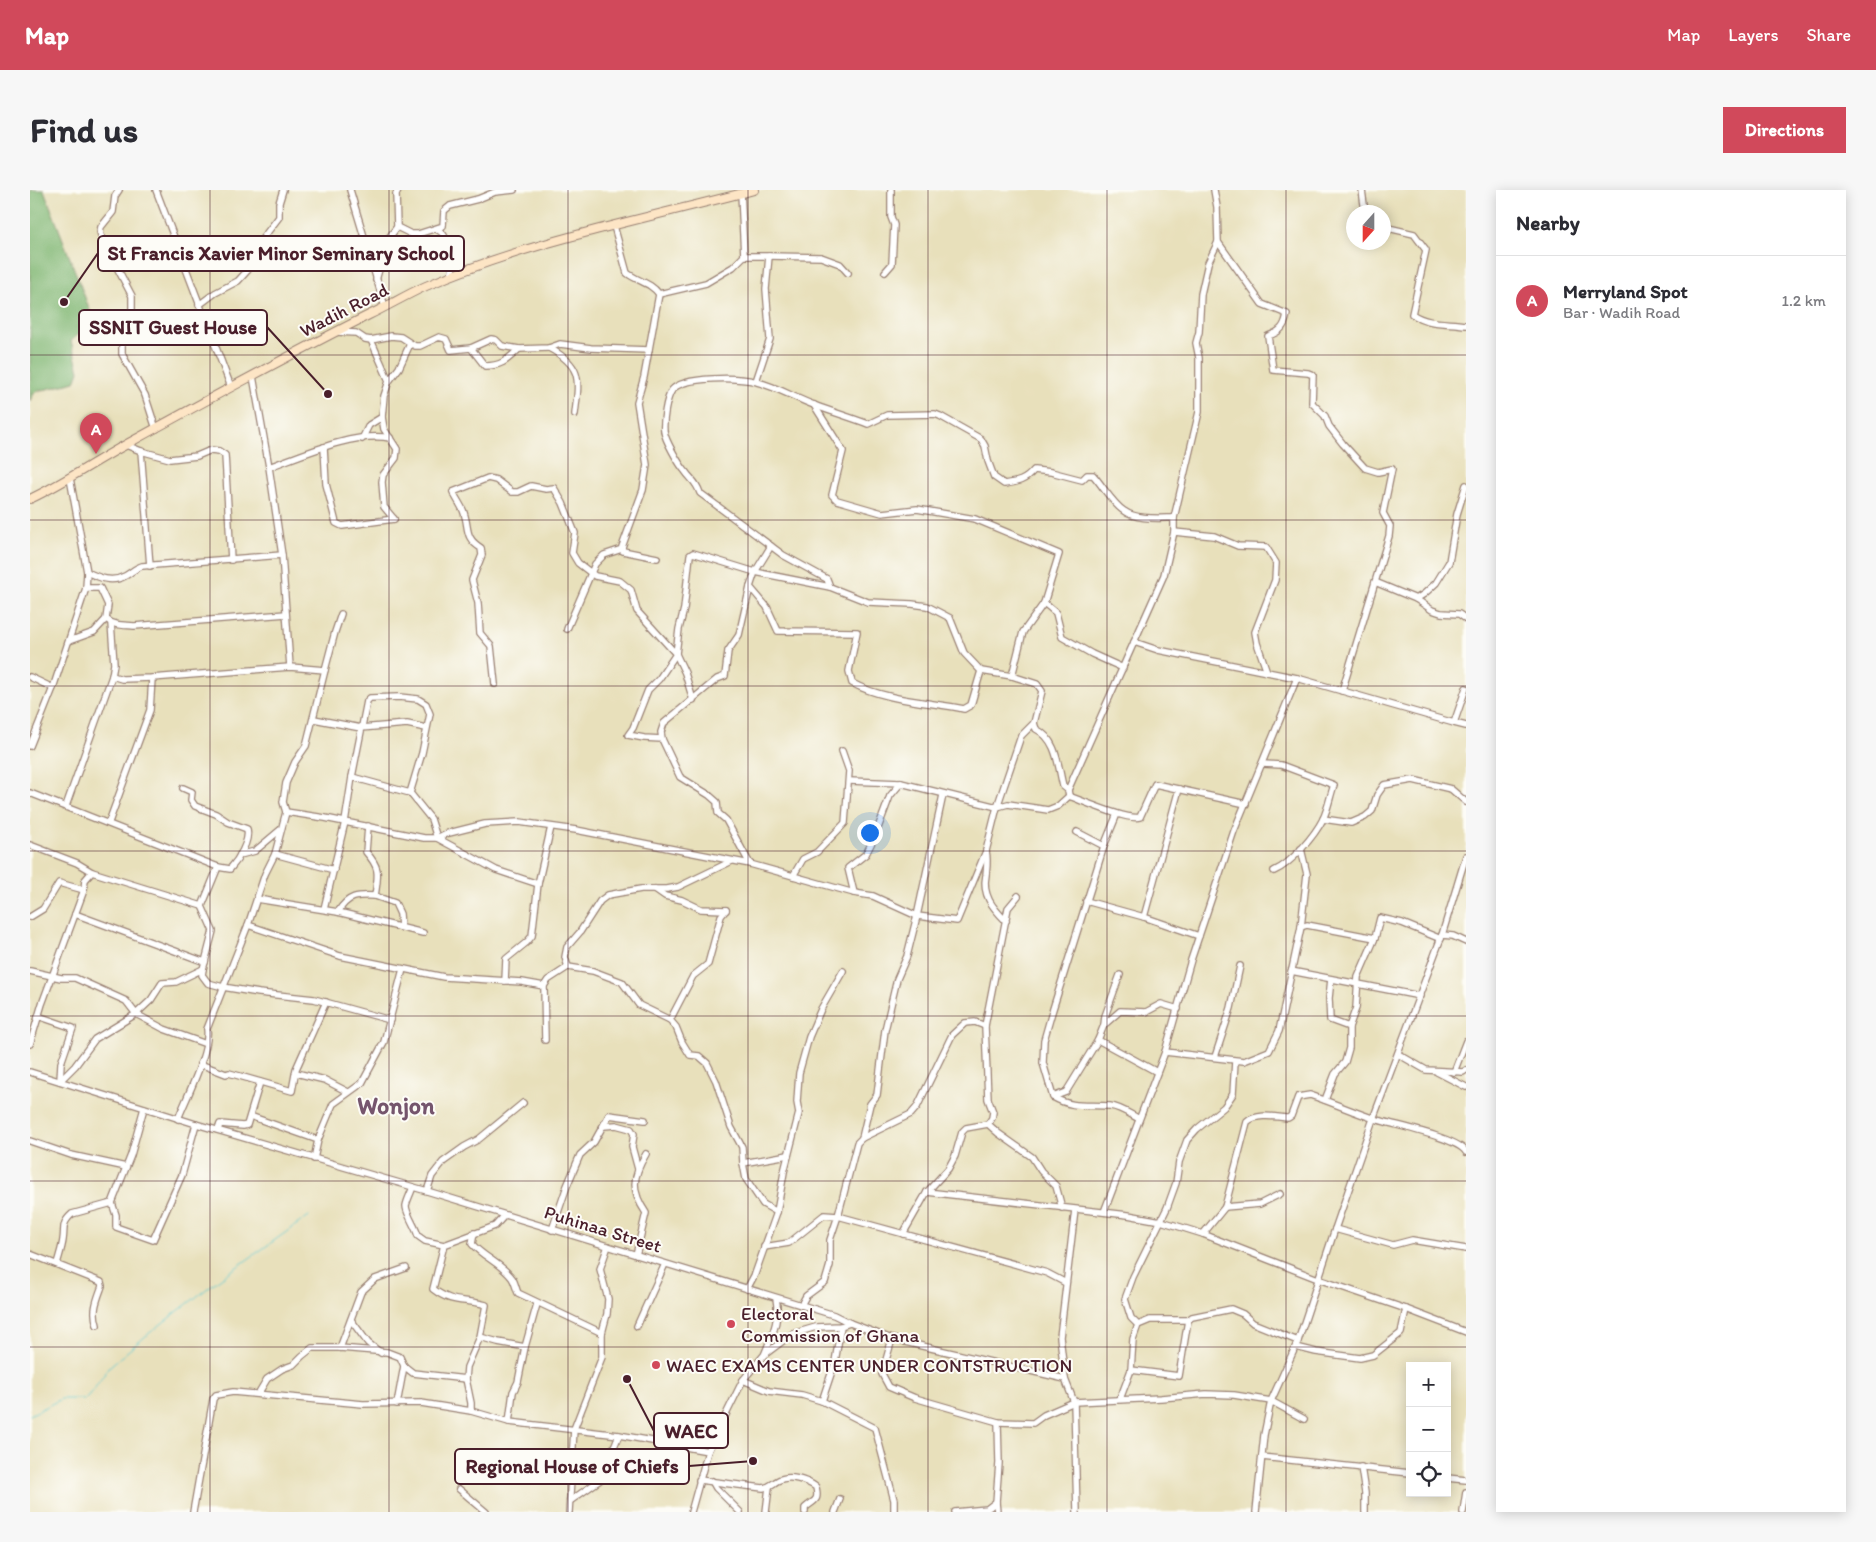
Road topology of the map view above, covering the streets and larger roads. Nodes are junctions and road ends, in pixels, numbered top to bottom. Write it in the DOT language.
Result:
graph roads {
  1 [pos="118,190"];
  2 [pos="156,190"];
  3 [pos="283,190"];
  4 [pos="350,190"];
  5 [pos="398,190"];
  6 [pos="514,190"];
  7 [pos="754,190"];
  8 [pos="891,190"];
  9 [pos="1214,190"];
  10 [pos="1362,190"];
  11 [pos="741,193"];
  12 [pos="1364,205"];
  13 [pos="397,226"];
  14 [pos="614,226"];
  15 [pos="436,229"];
  16 [pos="1391,229"];
  17 [pos="1218,242"];
  18 [pos="744,256"];
  19 [pos="769,256"];
  20 [pos="885,272"];
  21 [pos="848,273"];
  22 [pos="451,276"];
  23 [pos="376,280"];
  24 [pos="659,294"];
  25 [pos="199,305"];
  26 [pos="385,307"];
  27 [pos="1466,325"];
  28 [pos="336,332"];
  29 [pos="371,340"];
  30 [pos="410,344"];
  31 [pos="471,348"];
  32 [pos="549,348"];
  33 [pos="519,349"];
  34 [pos="649,350"];
  35 [pos="253,376"];
  36 [pos="389,381"];
  37 [pos="756,381"];
  38 [pos="231,387"];
  39 [pos="814,405"];
  40 [pos="575,414"];
  41 [pos="382,417"];
  42 [pos="156,429"];
  43 [pos="390,438"];
  44 [pos="362,439"];
  45 [pos="126,445"];
  46 [pos="324,447"];
  47 [pos="141,451"];
  48 [pos="269,467"];
  49 [pos="70,478"];
  50 [pos="1466,485"];
  51 [pos="30,499"];
  52 [pos="1174,518"];
  53 [pos="1174,532"];
  54 [pos="772,546"];
  55 [pos="622,549"];
  56 [pos="282,555"];
  57 [pos="657,558"];
  58 [pos="231,560"];
  59 [pos="150,566"];
  60 [pos="86,572"];
  61 [pos="591,572"];
  62 [pos="755,572"];
  63 [pos="1375,582"];
  64 [pos="830,587"];
  65 [pos="86,588"];
  66 [pos="750,588"];
  67 [pos="1416,599"];
  68 [pos="1044,603"];
  69 [pos="286,614"];
  70 [pos="341,614"];
  71 [pos="1466,619"];
  72 [pos="108,621"];
  73 [pos="566,629"];
  74 [pos="70,640"];
  75 [pos="1134,642"];
  76 [pos="676,654"];
  77 [pos="290,667"];
  78 [pos="1123,668"];
  79 [pos="325,670"];
  80 [pos="981,671"];
  81 [pos="1266,672"];
  82 [pos="112,676"];
  83 [pos="1012,676"];
  84 [pos="30,678"];
  85 [pos="152,678"];
  86 [pos="1297,678"];
  87 [pos="495,684"];
  88 [pos="53,688"];
  89 [pos="1466,688"];
  90 [pos="1342,691"];
  91 [pos="693,700"];
  92 [pos="314,719"];
  93 [pos="1034,723"];
  94 [pos="1454,723"];
  95 [pos="1466,726"];
  96 [pos="361,728"];
  97 [pos="426,728"];
  98 [pos="662,739"];
  99 [pos="30,746"];
  100 [pos="842,751"];
  101 [pos="1262,764"];
  102 [pos="352,777"];
  103 [pos="849,781"];
  104 [pos="901,783"];
  105 [pos="183,788"];
  106 [pos="1179,789"];
  107 [pos="30,793"];
  108 [pos="410,793"];
  109 [pos="1069,793"];
  110 [pos="943,795"];
  111 [pos="1466,802"];
  112 [pos="1246,804"];
  113 [pos="66,806"];
  114 [pos="997,807"];
  115 [pos="286,812"];
  116 [pos="1118,814"];
  117 [pos="1323,819"];
  118 [pos="109,822"];
  119 [pos="345,822"];
  120 [pos="368,826"];
  121 [pos="551,827"];
  122 [pos="280,830"];
  123 [pos="1077,832"];
  124 [pos="436,838"];
  125 [pos="30,845"];
  126 [pos="1104,846"];
  127 [pos="1301,849"];
  128 [pos="986,851"];
  129 [pos="275,854"];
  130 [pos="240,855"];
  131 [pos="1466,856"];
  132 [pos="732,861"];
  133 [pos="750,864"];
  134 [pos="218,867"];
  135 [pos="334,870"];
  136 [pos="1274,871"];
  137 [pos="92,872"];
  138 [pos="793,876"];
  139 [pos="538,884"];
  140 [pos="655,889"];
  141 [pos="84,890"];
  142 [pos="854,893"];
  143 [pos="375,896"];
  144 [pos="1018,896"];
  145 [pos="257,899"];
  146 [pos="1086,901"];
  147 [pos="202,906"];
  148 [pos="324,909"];
  149 [pos="338,912"];
  150 [pos="75,914"];
  151 [pos="917,916"];
  152 [pos="30,917"];
  153 [pos="1144,917"];
  154 [pos="1006,921"];
  155 [pos="248,925"];
  156 [pos="401,927"];
  157 [pos="1301,927"];
  158 [pos="423,933"];
  159 [pos="1199,936"];
  160 [pos="1442,937"];
  161 [pos="1375,938"];
  162 [pos="1466,942"];
  163 [pos="205,962"];
  164 [pos="1240,966"];
  165 [pos="568,967"];
  166 [pos="203,969"];
  167 [pos="403,969"];
  168 [pos="843,971"];
  169 [pos="1291,971"];
  170 [pos="30,972"];
  171 [pos="1120,975"];
  172 [pos="53,976"];
  173 [pos="1332,979"];
  174 [pos="505,980"];
  175 [pos="1358,984"];
  176 [pos="544,986"];
  177 [pos="224,987"];
  178 [pos="1420,996"];
  179 [pos="326,1002"];
  180 [pos="1178,1009"];
  181 [pos="136,1014"];
  182 [pos="38,1016"];
  183 [pos="390,1020"];
  184 [pos="670,1020"];
  185 [pos="1104,1025"];
  186 [pos="985,1026"];
  187 [pos="1349,1027"];
  188 [pos="545,1040"];
  189 [pos="1098,1040"];
  190 [pos="1466,1041"];
  191 [pos="30,1044"];
  192 [pos="206,1044"];
  193 [pos="1165,1052"];
  194 [pos="1398,1054"];
  195 [pos="1215,1058"];
  196 [pos="1235,1061"];
  197 [pos="200,1064"];
  198 [pos="1466,1070"];
  199 [pos="1435,1071"];
  200 [pos="30,1072"];
  201 [pos="1158,1072"];
  202 [pos="1454,1072"];
  203 [pos="296,1073"];
  204 [pos="60,1082"];
  205 [pos="260,1082"];
  206 [pos="1466,1087"];
  207 [pos="348,1092"];
  208 [pos="1053,1097"];
  209 [pos="1324,1100"];
  210 [pos="524,1103"];
  211 [pos="144,1108"];
  212 [pos="250,1116"];
  213 [pos="178,1118"];
  214 [pos="1139,1119"];
  215 [pos="1373,1119"];
  216 [pos="645,1120"];
  217 [pos="196,1124"];
  218 [pos="988,1124"];
  219 [pos="604,1126"];
  220 [pos="218,1130"];
  221 [pos="862,1138"];
  222 [pos="30,1140"];
  223 [pos="318,1140"];
  224 [pos="1466,1152"];
  225 [pos="646,1154"];
  226 [pos="788,1155"];
  227 [pos="314,1159"];
  228 [pos="742,1163"];
  229 [pos="126,1167"];
  230 [pos="638,1170"];
  231 [pos="413,1187"];
  232 [pos="427,1191"];
  233 [pos="926,1192"];
  234 [pos="1280,1194"];
  235 [pos="112,1202"];
  236 [pos="1225,1207"];
  237 [pos="1062,1208"];
  238 [pos="1075,1210"];
  239 [pos="777,1212"];
  240 [pos="1104,1212"];
  241 [pos="506,1215"];
  242 [pos="838,1216"];
  243 [pos="1161,1221"];
  244 [pos="1335,1229"];
  245 [pos="552,1230"];
  246 [pos="474,1233"];
  247 [pos="903,1234"];
  248 [pos="1203,1234"];
  249 [pos="444,1245"];
  250 [pos="608,1246"];
  251 [pos="764,1247"];
  252 [pos="1466,1249"];
  253 [pos="30,1254"];
  254 [pos="636,1255"];
  255 [pos="57,1264"];
  256 [pos="666,1264"];
  257 [pos="406,1268"];
  258 [pos="1318,1279"];
  259 [pos="1066,1283"];
  260 [pos="747,1290"];
  261 [pos="776,1298"];
  262 [pos="537,1304"];
  263 [pos="802,1305"];
  264 [pos="1406,1308"];
  265 [pos="351,1320"];
  266 [pos="1188,1320"];
  267 [pos="850,1324"];
  268 [pos="97,1325"];
  269 [pos="1138,1325"];
  270 [pos="637,1326"];
  271 [pos="841,1326"];
  272 [pos="1466,1332"];
  273 [pos="602,1333"];
  274 [pos="480,1336"];
  275 [pos="892,1339"];
  276 [pos="1297,1344"];
  277 [pos="524,1347"];
  278 [pos="340,1348"];
  279 [pos="381,1353"];
  280 [pos="764,1355"];
  281 [pos="404,1366"];
  282 [pos="1131,1370"];
  283 [pos="466,1379"];
  284 [pos="1065,1379"];
  285 [pos="743,1380"];
  286 [pos="258,1394"];
  287 [pos="1120,1399"];
  288 [pos="822,1401"];
  289 [pos="1272,1401"];
  290 [pos="1074,1402"];
  291 [pos="397,1404"];
  292 [pos="471,1411"];
  293 [pos="1304,1420"];
  294 [pos="509,1422"];
  295 [pos="998,1422"];
  296 [pos="574,1429"];
  297 [pos="620,1435"];
  298 [pos="708,1451"];
  299 [pos="1262,1456"];
  300 [pos="1361,1467"];
  301 [pos="1406,1473"];
  302 [pos="1451,1478"];
  303 [pos="699,1480"];
  304 [pos="1466,1480"];
  305 [pos="712,1481"];
  306 [pos="769,1487"];
  307 [pos="459,1489"];
  308 [pos="1466,1492"];
  309 [pos="840,1499"];
  310 [pos="570,1501"];
  311 [pos="996,1502"];
  312 [pos="193,1512"];
  313 [pos="486,1512"];
  314 [pos="569,1512"];
  315 [pos="691,1512"];
  316 [pos="740,1512"];
  317 [pos="766,1512"];
  318 [pos="805,1512"];
  319 [pos="835,1512"];
  320 [pos="894,1512"];
  321 [pos="955,1512"];
  322 [pos="997,1512"];
  323 [pos="1077,1512"];
  324 [pos="1256,1512"];
  325 [pos="1365,1512"];
  326 [pos="1463,1512"];
  1 -- 42 [label="street"];
  2 -- 25 [label="street"];
  3 -- 25 [label="street"];
  4 -- 23 [label="street"];
  5 -- 13 [label="street"];
  6 -- 15 [label="street"];
  7 -- 11 [label="street, Wadih Road"];
  8 -- 20 [label="street"];
  9 -- 17 [label="street"];
  10 -- 12 [label="street"];
  11 -- 14 [label="street, Wadih Road"];
  11 -- 18 [label="street"];
  13 -- 15 [label="street"];
  13 -- 23 [label="street"];
  14 -- 22 [label="street, Wadih Road"];
  14 -- 24 [label="street"];
  15 -- 22 [label="street"];
  16 -- 27 [label="street"];
  17 -- 52 [label="street"];
  17 -- 63 [label="street"];
  18 -- 19 [label="street"];
  18 -- 24 [label="street"];
  19 -- 21 [label="street"];
  19 -- 37 [label="street"];
  22 -- 26 [label="street, Wadih Road"];
  23 -- 26 [label="street"];
  24 -- 34 [label="street"];
  25 -- 38 [label="street"];
  26 -- 28 [label="street, Wadih Road"];
  28 -- 29 [label="street"];
  28 -- 35 [label="street, Wadih Road"];
  29 -- 30 [label="street"];
  29 -- 36 [label="street"];
  30 -- 31 [label="street"];
  30 -- 36 [label="street"];
  31 -- 33 [label="street"];
  31 -- 33 [label="street"];
  32 -- 33 [label="street"];
  32 -- 34 [label="street"];
  32 -- 40 [label="street"];
  34 -- 55 [label="street"];
  35 -- 38 [label="street, Wadih Road"];
  35 -- 48 [label="street"];
  36 -- 41 [label="street"];
  37 -- 39 [label="street"];
  37 -- 54 [label="street"];
  38 -- 42 [label="street, Wadih Road"];
  39 -- 52 [label="street"];
  39 -- 68 [label="street"];
  41 -- 43 [label="street"];
  41 -- 44 [label="street"];
  42 -- 45 [label="street, Wadih Road"];
  43 -- 44 [label="street"];
  43 -- 46 [label="street"];
  44 -- 46 [label="street"];
  45 -- 47 [label="street"];
  45 -- 49 [label="street, Wadih Road"];
  46 -- 48 [label="street"];
  47 -- 58 [label="street"];
  47 -- 59 [label="street"];
  48 -- 56 [label="street"];
  49 -- 51 [label="street, Wadih Road"];
  49 -- 60 [label="street"];
  50 -- 67 [label="street"];
  52 -- 53 [label="street"];
  53 -- 75 [label="street"];
  53 -- 81 [label="street"];
  54 -- 62 [label="street"];
  54 -- 64 [label="street"];
  55 -- 57 [label="street"];
  55 -- 61 [label="street"];
  56 -- 58 [label="street"];
  56 -- 69 [label="street"];
  58 -- 59 [label="street"];
  59 -- 60 [label="street"];
  60 -- 65 [label="street"];
  61 -- 73 [label="street"];
  61 -- 76 [label="street"];
  61 -- 87 [label="street"];
  62 -- 64 [label="street"];
  62 -- 66 [label="street"];
  62 -- 76 [label="street"];
  63 -- 67 [label="street"];
  63 -- 90 [label="street"];
  64 -- 80 [label="street"];
  65 -- 72 [label="street"];
  65 -- 74 [label="street"];
  66 -- 80 [label="street"];
  66 -- 91 [label="street"];
  67 -- 71 [label="street"];
  68 -- 78 [label="street"];
  68 -- 83 [label="street"];
  69 -- 72 [label="street"];
  69 -- 77 [label="street"];
  70 -- 79 [label="street"];
  72 -- 74 [label="street"];
  72 -- 82 [label="street"];
  74 -- 88 [label="street"];
  75 -- 78 [label="street"];
  75 -- 81 [label="street"];
  76 -- 91 [label="street"];
  76 -- 98 [label="street"];
  77 -- 79 [label="street"];
  77 -- 85 [label="street"];
  78 -- 109 [label="street"];
  79 -- 92 [label="street"];
  80 -- 83 [label="street"];
  81 -- 86 [label="street"];
  82 -- 85 [label="street"];
  82 -- 113 [label="street"];
  83 -- 93 [label="street"];
  84 -- 88 [label="street"];
  85 -- 118 [label="street"];
  86 -- 90 [label="street"];
  86 -- 101 [label="street"];
  88 -- 99 [label="street"];
  89 -- 94 [label="street"];
  90 -- 94 [label="street"];
  91 -- 98 [label="street"];
  92 -- 96 [label="street"];
  92 -- 115 [label="street"];
  93 -- 109 [label="street"];
  93 -- 114 [label="street"];
  94 -- 95 [label="street"];
  96 -- 97 [label="street"];
  96 -- 97 [label="street"];
  96 -- 102 [label="street"];
  97 -- 108 [label="street"];
  98 -- 133 [label="street"];
  100 -- 103 [label="street"];
  101 -- 112 [label="street"];
  101 -- 117 [label="street"];
  102 -- 108 [label="street"];
  102 -- 119 [label="street"];
  103 -- 104 [label="street"];
  103 -- 138 [label="street"];
  104 -- 110 [label="street"];
  104 -- 142 [label="street"];
  105 -- 130 [label="street"];
  106 -- 112 [label="street"];
  106 -- 116 [label="street"];
  106 -- 153 [label="street"];
  107 -- 113 [label="street"];
  108 -- 124 [label="street"];
  109 -- 114 [label="street"];
  109 -- 116 [label="street"];
  110 -- 114 [label="street"];
  110 -- 151 [label="street"];
  111 -- 117 [label="street"];
  112 -- 159 [label="street"];
  113 -- 118 [label="street"];
  114 -- 128 [label="street"];
  115 -- 119 [label="street"];
  115 -- 122 [label="street"];
  116 -- 126 [label="street"];
  117 -- 127 [label="street"];
  118 -- 134 [label="street"];
  119 -- 120 [label="street"];
  119 -- 135 [label="street"];
  120 -- 124 [label="street"];
  120 -- 143 [label="street"];
  121 -- 124 [label="street"];
  121 -- 132 [label="street"];
  121 -- 139 [label="street"];
  122 -- 129 [label="street"];
  122 -- 130 [label="street"];
  123 -- 126 [label="street"];
  124 -- 139 [label="street"];
  125 -- 137 [label="street"];
  126 -- 146 [label="street"];
  127 -- 136 [label="street"];
  127 -- 157 [label="street"];
  128 -- 151 [label="street"];
  128 -- 154 [label="street"];
  129 -- 135 [label="street"];
  129 -- 145 [label="street"];
  130 -- 134 [label="street"];
  131 -- 160 [label="street"];
  132 -- 133 [label="street"];
  132 -- 140 [label="street"];
  133 -- 138 [label="street"];
  134 -- 147 [label="street"];
  135 -- 148 [label="street"];
  137 -- 141 [label="street"];
  137 -- 147 [label="street"];
  138 -- 142 [label="street"];
  139 -- 174 [label="street"];
  140 -- 165 [label="street"];
  140 -- 184 [label="street"];
  141 -- 150 [label="street"];
  141 -- 152 [label="street"];
  142 -- 151 [label="street"];
  143 -- 149 [label="street"];
  143 -- 156 [label="street"];
  144 -- 154 [label="street"];
  145 -- 148 [label="street"];
  145 -- 155 [label="street"];
  146 -- 153 [label="street"];
  146 -- 208 [label="street"];
  147 -- 163 [label="street"];
  148 -- 149 [label="street"];
  149 -- 156 [label="street"];
  150 -- 163 [label="street"];
  150 -- 172 [label="street"];
  151 -- 221 [label="street"];
  153 -- 159 [label="street"];
  154 -- 186 [label="street"];
  155 -- 167 [label="street"];
  155 -- 177 [label="street"];
  156 -- 158 [label="street"];
  157 -- 161 [label="street"];
  157 -- 169 [label="street"];
  159 -- 180 [label="street"];
  160 -- 161 [label="street"];
  160 -- 162 [label="street"];
  160 -- 178 [label="street"];
  161 -- 175 [label="street"];
  163 -- 166 [label="street"];
  164 -- 195 [label="street"];
  165 -- 176 [label="street"];
  165 -- 184 [label="street"];
  166 -- 177 [label="street"];
  166 -- 181 [label="street"];
  167 -- 174 [label="street"];
  167 -- 183 [label="street"];
  168 -- 226 [label="street"];
  169 -- 173 [label="street"];
  169 -- 196 [label="street"];
  170 -- 172 [label="street"];
  171 -- 185 [label="street"];
  172 -- 181 [label="street"];
  172 -- 182 [label="street"];
  173 -- 175 [label="street"];
  173 -- 187 [label="street"];
  174 -- 176 [label="street"];
  175 -- 178 [label="street"];
  175 -- 187 [label="street"];
  176 -- 188 [label="street"];
  177 -- 179 [label="street"];
  177 -- 192 [label="street"];
  178 -- 194 [label="street"];
  179 -- 183 [label="street"];
  179 -- 203 [label="street"];
  180 -- 185 [label="street"];
  180 -- 193 [label="street"];
  181 -- 192 [label="street"];
  181 -- 204 [label="street"];
  182 -- 191 [label="street"];
  182 -- 204 [label="street"];
  183 -- 207 [label="street"];
  184 -- 228 [label="street"];
  185 -- 189 [label="street"];
  186 -- 218 [label="street"];
  186 -- 221 [label="street"];
  187 -- 209 [label="street"];
  189 -- 201 [label="street"];
  189 -- 208 [label="street"];
  190 -- 202 [label="street"];
  192 -- 197 [label="street"];
  193 -- 195 [label="street"];
  193 -- 201 [label="street"];
  194 -- 199 [label="street"];
  194 -- 215 [label="street"];
  195 -- 196 [label="street"];
  196 -- 243 [label="street"];
  197 -- 205 [label="street"];
  197 -- 213 [label="street"];
  198 -- 202 [label="street"];
  199 -- 202 [label="street"];
  199 -- 206 [label="street"];
  200 -- 204 [label="street, Puhinaa Street"];
  201 -- 214 [label="street"];
  203 -- 205 [label="street"];
  203 -- 207 [label="street"];
  204 -- 211 [label="street, Puhinaa Street"];
  205 -- 212 [label="street"];
  207 -- 223 [label="street"];
  208 -- 214 [label="street"];
  209 -- 215 [label="street"];
  209 -- 236 [label="street"];
  210 -- 232 [label="street"];
  211 -- 213 [label="street, Puhinaa Street"];
  211 -- 229 [label="street"];
  212 -- 220 [label="street"];
  212 -- 223 [label="street"];
  213 -- 217 [label="street, Puhinaa Street"];
  214 -- 240 [label="street"];
  215 -- 224 [label="street"];
  215 -- 244 [label="street"];
  216 -- 219 [label="street"];
  217 -- 220 [label="street, Puhinaa Street"];
  217 -- 235 [label="street"];
  218 -- 233 [label="street"];
  218 -- 237 [label="street"];
  219 -- 230 [label="street"];
  219 -- 245 [label="street"];
  220 -- 227 [label="street, Puhinaa Street"];
  221 -- 242 [label="street"];
  222 -- 229 [label="street"];
  223 -- 227 [label="street"];
  225 -- 230 [label="street"];
  226 -- 228 [label="street"];
  226 -- 239 [label="street"];
  227 -- 231 [label="street, Puhinaa Street"];
  228 -- 239 [label="street"];
  229 -- 235 [label="street"];
  230 -- 254 [label="street"];
  231 -- 232 [label="street, Puhinaa Street"];
  231 -- 249 [label="street"];
  232 -- 241 [label="street, Puhinaa Street"];
  233 -- 237 [label="street"];
  233 -- 247 [label="street"];
  234 -- 236 [label="street"];
  235 -- 255 [label="street"];
  236 -- 248 [label="street"];
  237 -- 238 [label="street"];
  238 -- 240 [label="street"];
  238 -- 259 [label="street"];
  239 -- 251 [label="street"];
  240 -- 243 [label="street"];
  241 -- 245 [label="street, Puhinaa Street"];
  241 -- 246 [label="street"];
  242 -- 247 [label="street"];
  242 -- 251 [label="street"];
  242 -- 263 [label="street"];
  243 -- 248 [label="street"];
  243 -- 269 [label="street"];
  244 -- 252 [label="street"];
  244 -- 258 [label="street"];
  245 -- 250 [label="street, Puhinaa Street"];
  246 -- 249 [label="street"];
  246 -- 262 [label="street"];
  247 -- 259 [label="street"];
  248 -- 258 [label="street"];
  249 -- 274 [label="street"];
  250 -- 254 [label="street, Puhinaa Street"];
  250 -- 273 [label="street"];
  251 -- 260 [label="street"];
  253 -- 255 [label="street"];
  254 -- 256 [label="street, Puhinaa Street"];
  255 -- 268 [label="street"];
  256 -- 260 [label="street, Puhinaa Street"];
  256 -- 270 [label="street"];
  257 -- 265 [label="street"];
  258 -- 264 [label="street"];
  258 -- 276 [label="street"];
  259 -- 284 [label="street"];
  260 -- 261 [label="street, Puhinaa Street"];
  261 -- 263 [label="street, Puhinaa Street"];
  261 -- 280 [label="street"];
  262 -- 273 [label="street"];
  262 -- 277 [label="street"];
  263 -- 267 [label="street, Puhinaa Street"];
  264 -- 272 [label="street"];
  264 -- 276 [label="street"];
  265 -- 278 [label="street"];
  265 -- 279 [label="street"];
  266 -- 269 [label="street"];
  266 -- 276 [label="street"];
  266 -- 282 [label="street"];
  267 -- 271 [label="street"];
  267 -- 275 [label="street, Puhinaa Street"];
  269 -- 282 [label="street"];
  271 -- 280 [label="street"];
  271 -- 288 [label="street"];
  273 -- 296 [label="street"];
  274 -- 277 [label="street"];
  274 -- 283 [label="street"];
  275 -- 284 [label="street, Puhinaa Street"];
  275 -- 295 [label="street"];
  276 -- 289 [label="street"];
  277 -- 294 [label="street"];
  278 -- 279 [label="street"];
  278 -- 286 [label="street"];
  279 -- 281 [label="street"];
  280 -- 285 [label="street"];
  281 -- 283 [label="street"];
  281 -- 291 [label="street"];
  282 -- 287 [label="street"];
  283 -- 292 [label="street"];
  284 -- 290 [label="street"];
  285 -- 288 [label="street"];
  285 -- 298 [label="street"];
  286 -- 291 [label="street"];
  286 -- 312 [label="street"];
  287 -- 289 [label="street"];
  287 -- 290 [label="street"];
  288 -- 320 [label="street"];
  289 -- 293 [label="street"];
  289 -- 299 [label="street"];
  290 -- 295 [label="street"];
  290 -- 323 [label="street"];
  291 -- 292 [label="street"];
  292 -- 294 [label="street"];
  294 -- 296 [label="street"];
  295 -- 311 [label="street"];
  296 -- 297 [label="street"];
  296 -- 310 [label="street"];
  297 -- 298 [label="street"];
  297 -- 310 [label="street"];
  298 -- 303 [label="street"];
  299 -- 300 [label="street"];
  299 -- 324 [label="street"];
  300 -- 301 [label="street"];
  300 -- 325 [label="street"];
  302 -- 304 [label="street"];
  303 -- 305 [label="street"];
  303 -- 315 [label="street"];
  305 -- 306 [label="street"];
  305 -- 316 [label="street"];
  306 -- 317 [label="street"];
  306 -- 318 [label="street"];
  307 -- 313 [label="street"];
  308 -- 326 [label="street"];
  309 -- 319 [label="street"];
  310 -- 314 [label="street"];
  311 -- 321 [label="street"];
  311 -- 322 [label="street"];
}
